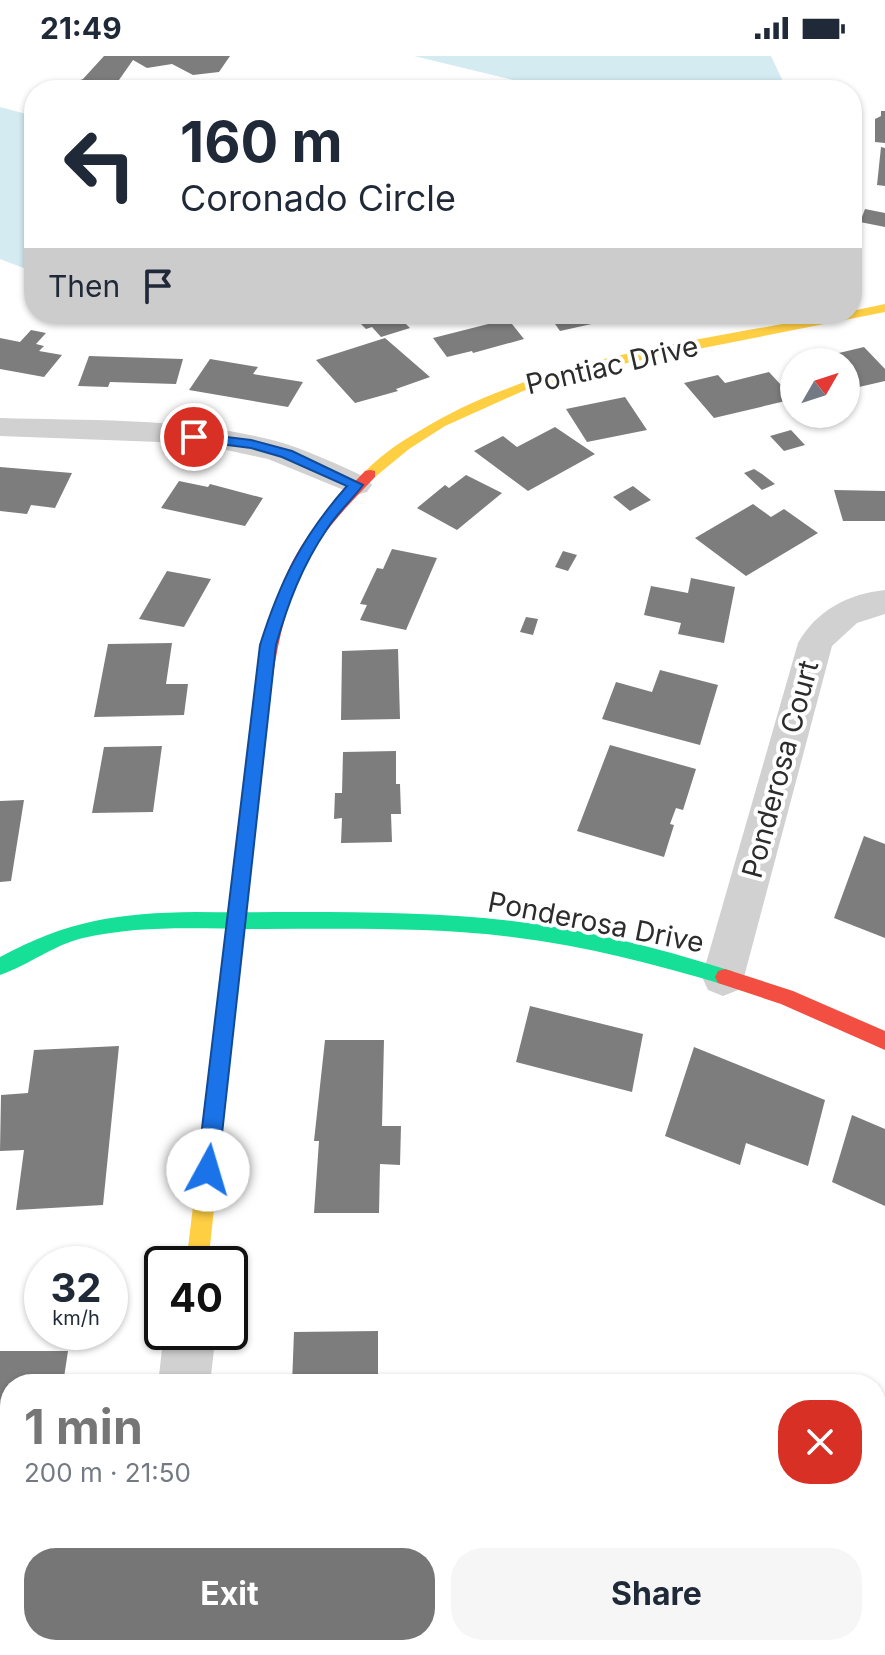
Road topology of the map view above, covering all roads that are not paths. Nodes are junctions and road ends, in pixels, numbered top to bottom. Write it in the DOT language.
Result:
graph roads {
  1 [pos="885,308"];
  2 [pos="862,313"];
  3 [pos="805,324"];
  4 [pos="0,427"];
  5 [pos="356,485"];
  6 [pos="885,602"];
  7 [pos="235,921"];
  8 [pos="0,967"];
  9 [pos="723,977"];
  10 [pos="885,1041"];
  11 [pos="199,1246"];
  12 [pos="188,1350"];
  13 [pos="185,1374"];
  1 -- 2 [label="street, Pontiac Drive"];
  3 -- 5 [label="street, Pontiac Drive"];
  4 -- 5 [label="street"];
  5 -- 7 [label="street, Pontiac Drive"];
  6 -- 9 [label="street, Ponderosa Court"];
  7 -- 8 [label="street, Ponderosa Drive"];
  7 -- 9 [label="street, Ponderosa Drive"];
  7 -- 11 [label="street, Pontiac Drive"];
  9 -- 10 [label="street, Ponderosa Drive"];
  12 -- 13 [label="street"];
}
